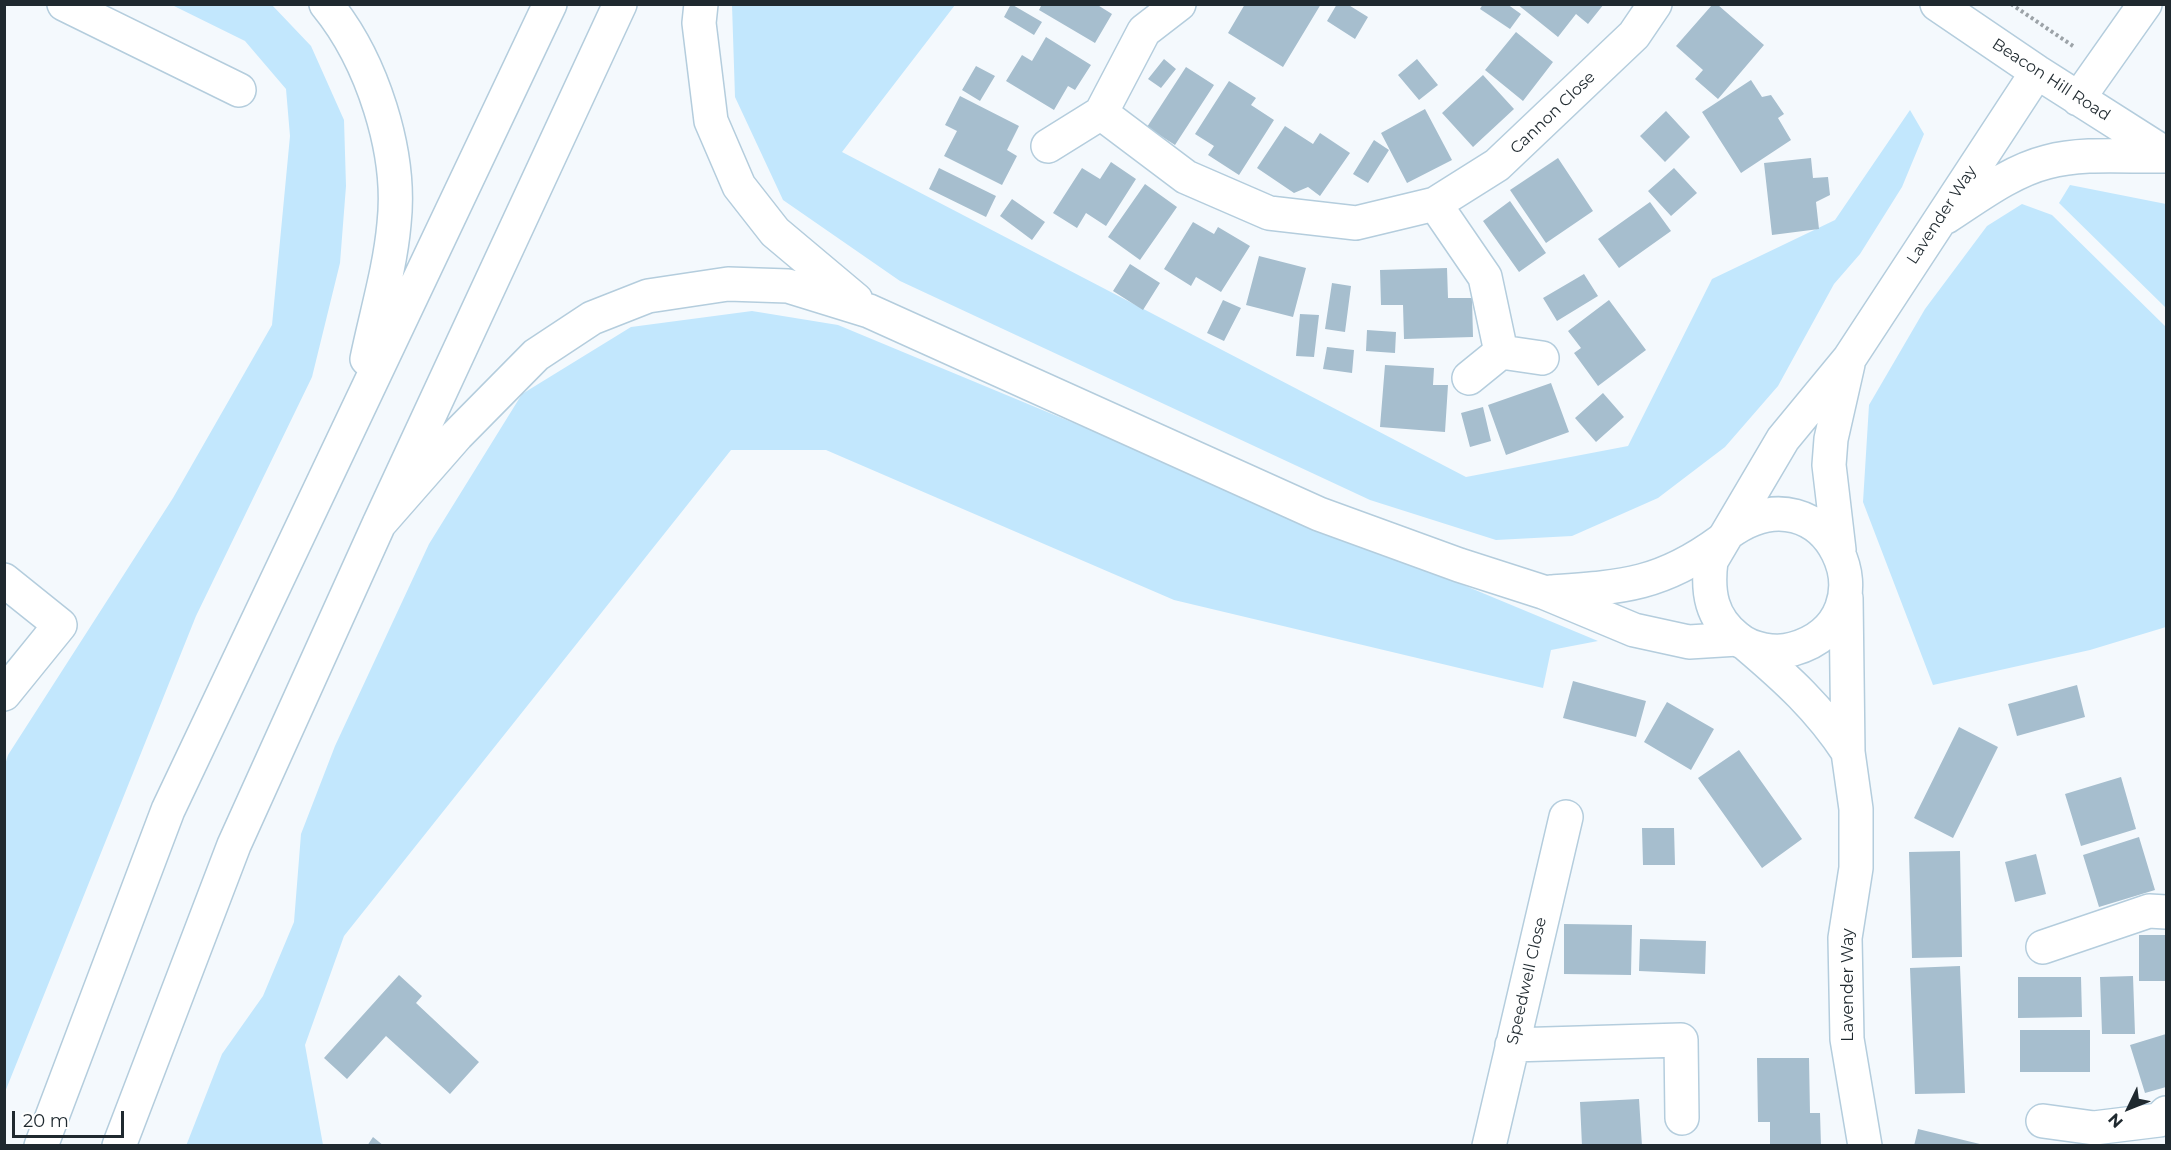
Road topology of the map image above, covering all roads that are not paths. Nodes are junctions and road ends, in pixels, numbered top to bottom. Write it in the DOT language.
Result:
graph roads {
  1 [pos="64,4"];
  2 [pos="326,4"];
  3 [pos="550,4"];
  4 [pos="620,4"];
  5 [pos="700,4"];
  6 [pos="1179,4"];
  7 [pos="1655,4"];
  8 [pos="1937,4"];
  9 [pos="2145,4"];
  10 [pos="2037,72"];
  11 [pos="239,90"];
  12 [pos="2078,99"];
  13 [pos="1101,113"];
  14 [pos="1048,146"];
  15 [pos="2166,155"];
  16 [pos="1435,204"];
  17 [pos="1938,223"];
  18 [pos="868,311"];
  19 [pos="1501,352"];
  20 [pos="1542,358"];
  21 [pos="1849,359"];
  22 [pos="1469,378"];
  23 [pos="355,414"];
  24 [pos="379,524"];
  25 [pos="1725,537"];
  26 [pos="1839,550"];
  27 [pos="4,580"];
  28 [pos="1544,592"];
  29 [pos="1846,593"];
  30 [pos="1741,641"];
  31 [pos="4,694"];
  32 [pos="1848,752"];
  33 [pos="1566,817"];
  34 [pos="2166,912"];
  35 [pos="2043,946"];
  36 [pos="1512,1045"];
  37 [pos="2166,1113"];
  38 [pos="1682,1118"];
  39 [pos="2043,1121"];
  40 [pos="41,1146"];
  41 [pos="119,1146"];
  42 [pos="1489,1146"];
  43 [pos="1865,1146"];
  1 -- 11 [label="main road"];
  2 -- 23 [label="main road"];
  3 -- 23 [label="main road"];
  4 -- 24 [label="main road"];
  5 -- 18 [label="main road"];
  6 -- 13 [label="main road"];
  7 -- 16 [label="main road, Cannon Close"];
  8 -- 10 [label="main road, Beacon Hill Road"];
  9 -- 12 [label="main road"];
  10 -- 12 [label="main road, Beacon Hill Road"];
  10 -- 17 [label="main road, Lavender Way"];
  12 -- 15 [label="main road, Beacon Hill Road"];
  13 -- 14 [label="main road"];
  13 -- 16 [label="main road, Cannon Close"];
  15 -- 17 [label="main road"];
  16 -- 19 [label="main road"];
  17 -- 21 [label="main road, Lavender Way"];
  18 -- 24 [label="main road"];
  18 -- 28 [label="main road"];
  19 -- 20 [label="main road"];
  19 -- 22 [label="main road"];
  21 -- 25 [label="main road, Lavender Way"];
  21 -- 26 [label="main road, Lavender Way"];
  23 -- 40 [label="main road"];
  24 -- 41 [label="main road"];
  25 -- 26 [label="main road"];
  25 -- 28 [label="main road"];
  25 -- 30 [label="main road"];
  26 -- 29 [label="main road"];
  27 -- 31 [label="main road"];
  28 -- 30 [label="main road"];
  29 -- 30 [label="main road"];
  29 -- 32 [label="main road, Lavender Way"];
  30 -- 32 [label="main road, Lavender Way"];
  32 -- 43 [label="main road, Lavender Way"];
  33 -- 36 [label="main road, Speedwell Close"];
  34 -- 35 [label="main road"];
  36 -- 38 [label="main road"];
  36 -- 42 [label="main road, Speedwell Close"];
  37 -- 39 [label="main road"];
}
